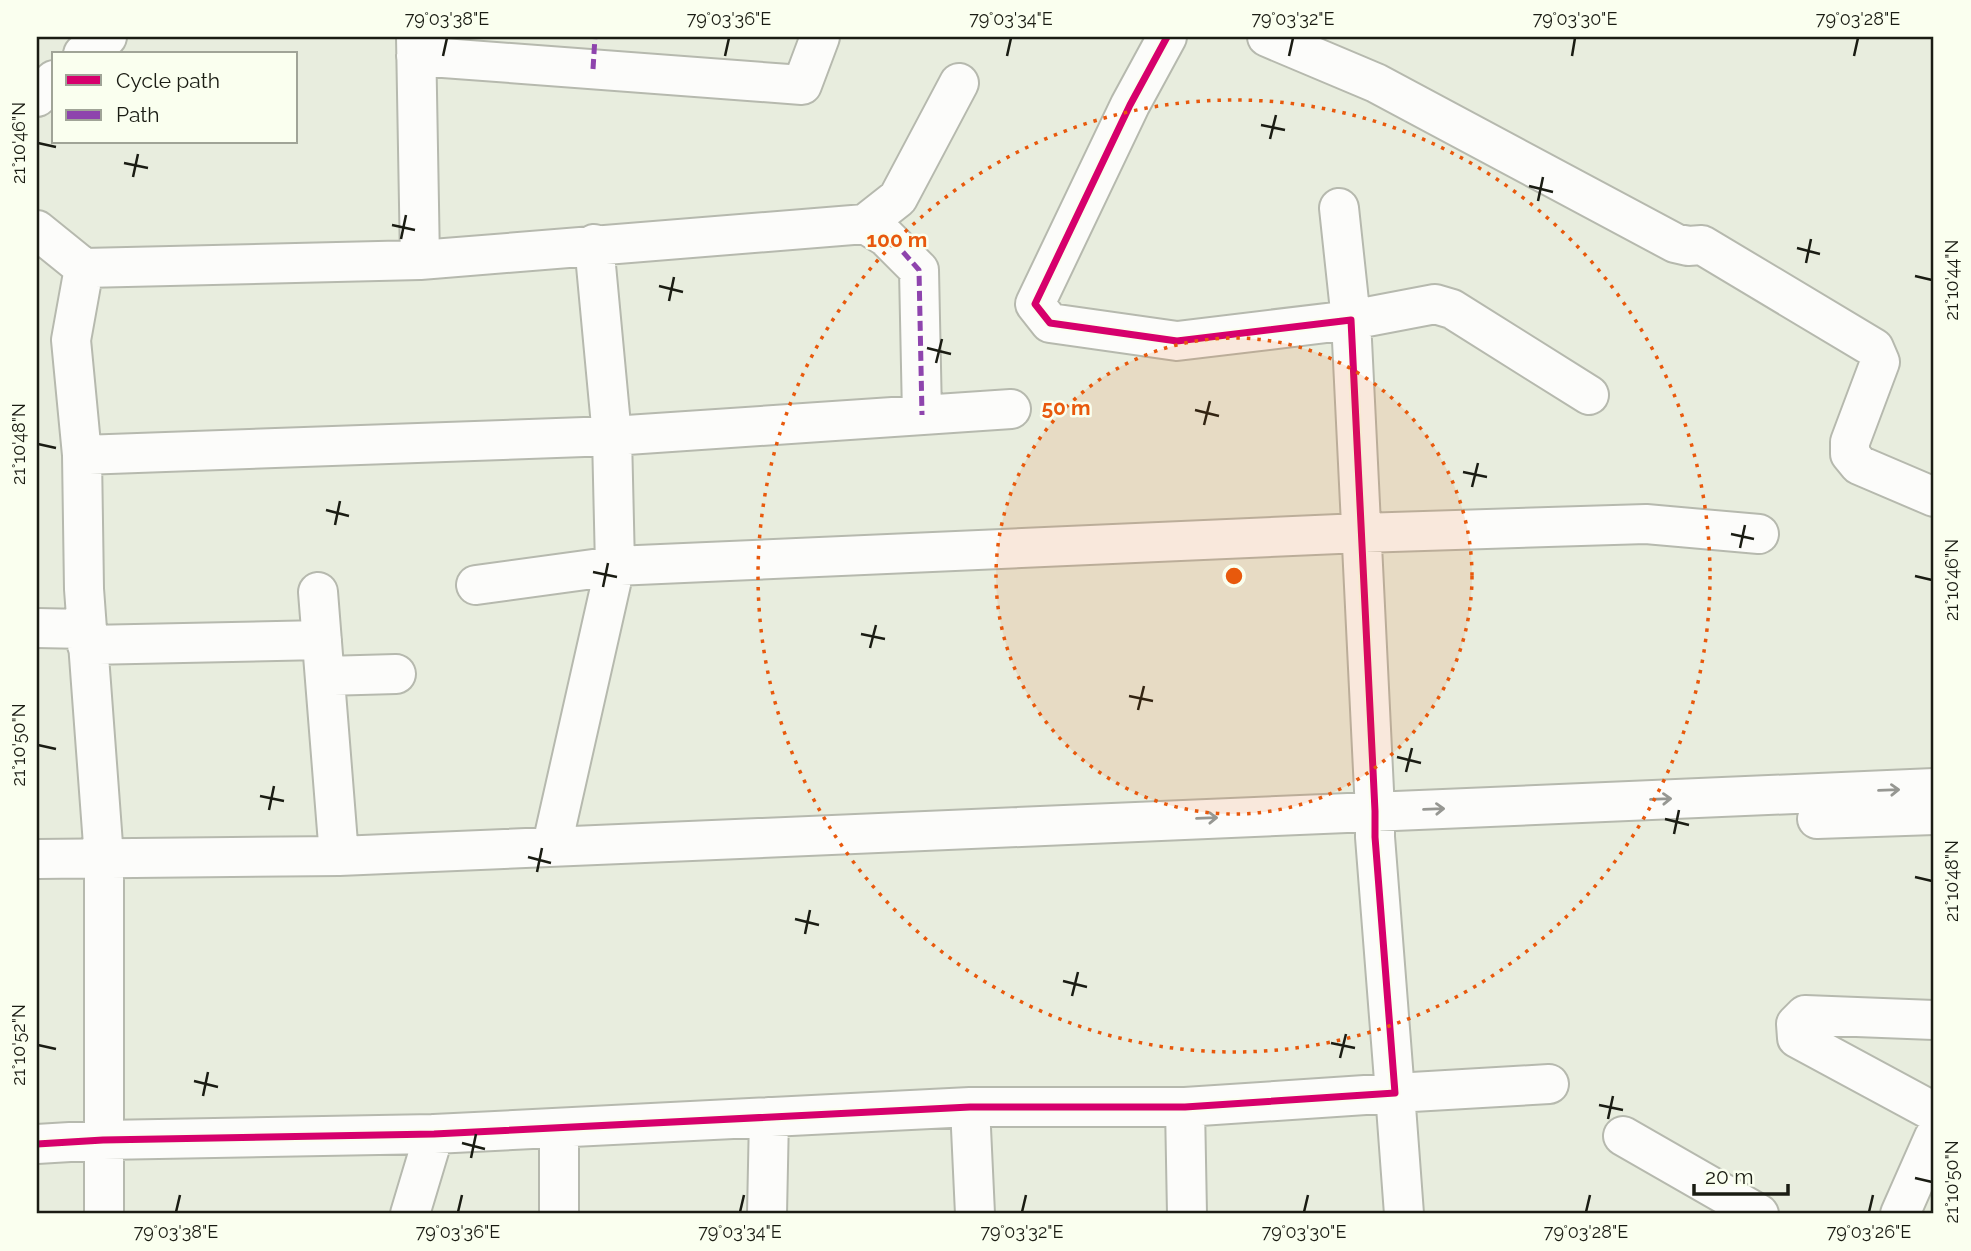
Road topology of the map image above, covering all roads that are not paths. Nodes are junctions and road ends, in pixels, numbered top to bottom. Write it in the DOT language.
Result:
graph roads {
  1 [pos="107,37"];
  2 [pos="820,37"];
  3 [pos="1167,37"];
  4 [pos="1267,37"];
  5 [pos="416,46"];
  6 [pos="86,52"];
  7 [pos="594,53"];
  8 [pos="52,82"];
  9 [pos="959,83"];
  10 [pos="37,97"];
  11 [pos="1339,208"];
  12 [pos="865,224"];
  13 [pos="37,230"];
  14 [pos="594,244"];
  15 [pos="420,260"];
  16 [pos="84,268"];
  17 [pos="1351,320"];
  18 [pos="1589,395"];
  19 [pos="1011,410"];
  20 [pos="922,415"];
  21 [pos="612,436"];
  22 [pos="82,455"];
  23 [pos="1934,497"];
  24 [pos="1362,533"];
  25 [pos="1759,534"];
  26 [pos="615,566"];
  27 [pos="476,585"];
  28 [pos="318,592"];
  29 [pos="37,628"];
  30 [pos="87,637"];
  31 [pos="323,658"];
  32 [pos="396,674"];
  33 [pos="1934,788"];
  34 [pos="1934,815"];
  35 [pos="1375,824"];
  36 [pos="552,845"];
  37 [pos="339,856"];
  38 [pos="37,859"];
  39 [pos="104,871"];
  40 [pos="37,886"];
  41 [pos="1934,1020"];
  42 [pos="1549,1084"];
  43 [pos="1395,1093"];
  44 [pos="970,1107"];
  45 [pos="1185,1107"];
  46 [pos="1934,1112"];
  47 [pos="769,1117"];
  48 [pos="559,1128"];
  49 [pos="434,1134"];
  50 [pos="1623,1136"];
  51 [pos="1934,1137"];
  52 [pos="103,1140"];
  53 [pos="37,1144"];
  54 [pos="104,1214"];
  55 [pos="410,1214"];
  56 [pos="559,1214"];
  57 [pos="767,1214"];
  58 [pos="975,1214"];
  59 [pos="1187,1214"];
  60 [pos="1404,1214"];
  61 [pos="1759,1214"];
  62 [pos="1900,1214"];
  1 -- 6 [label="street"];
  2 -- 7 [label="street"];
  3 -- 17 [label="street"];
  4 -- 23 [label="street"];
  5 -- 7 [label="street"];
  5 -- 15 [label="street"];
  8 -- 10 [label="street"];
  9 -- 12 [label="street"];
  11 -- 17 [label="street"];
  12 -- 14 [label="street"];
  12 -- 20 [label="street"];
  13 -- 16 [label="street"];
  14 -- 15 [label="street"];
  14 -- 21 [label="street"];
  15 -- 16 [label="street"];
  16 -- 22 [label="street"];
  17 -- 18 [label="street"];
  17 -- 24 [label="street"];
  19 -- 20 [label="street"];
  20 -- 21 [label="street"];
  21 -- 22 [label="street"];
  21 -- 26 [label="street"];
  22 -- 30 [label="street"];
  24 -- 25 [label="street"];
  24 -- 26 [label="street"];
  24 -- 35 [label="street"];
  26 -- 27 [label="street"];
  26 -- 36 [label="street"];
  28 -- 31 [label="street"];
  29 -- 30 [label="street"];
  30 -- 31 [label="street"];
  30 -- 39 [label="street"];
  31 -- 32 [label="street"];
  31 -- 37 [label="street"];
  35 -- 33 [label="street, one-way"];
  34 -- 35 [label="street"];
  36 -- 35 [label="street, one-way"];
  35 -- 39 [label="street"];
  35 -- 43 [label="street"];
  36 -- 37 [label="street"];
  37 -- 39 [label="street"];
  38 -- 39 [label="street"];
  39 -- 40 [label="street"];
  39 -- 52 [label="street"];
  41 -- 46 [label="street"];
  42 -- 43 [label="street"];
  43 -- 45 [label="street"];
  43 -- 60 [label="street"];
  44 -- 45 [label="street"];
  44 -- 47 [label="street"];
  44 -- 58 [label="street"];
  45 -- 59 [label="street"];
  47 -- 48 [label="street"];
  47 -- 57 [label="street"];
  48 -- 49 [label="street"];
  48 -- 56 [label="street"];
  49 -- 52 [label="street"];
  49 -- 55 [label="street"];
  50 -- 61 [label="street"];
  51 -- 62 [label="street"];
  52 -- 53 [label="street"];
  52 -- 54 [label="street"];
}
